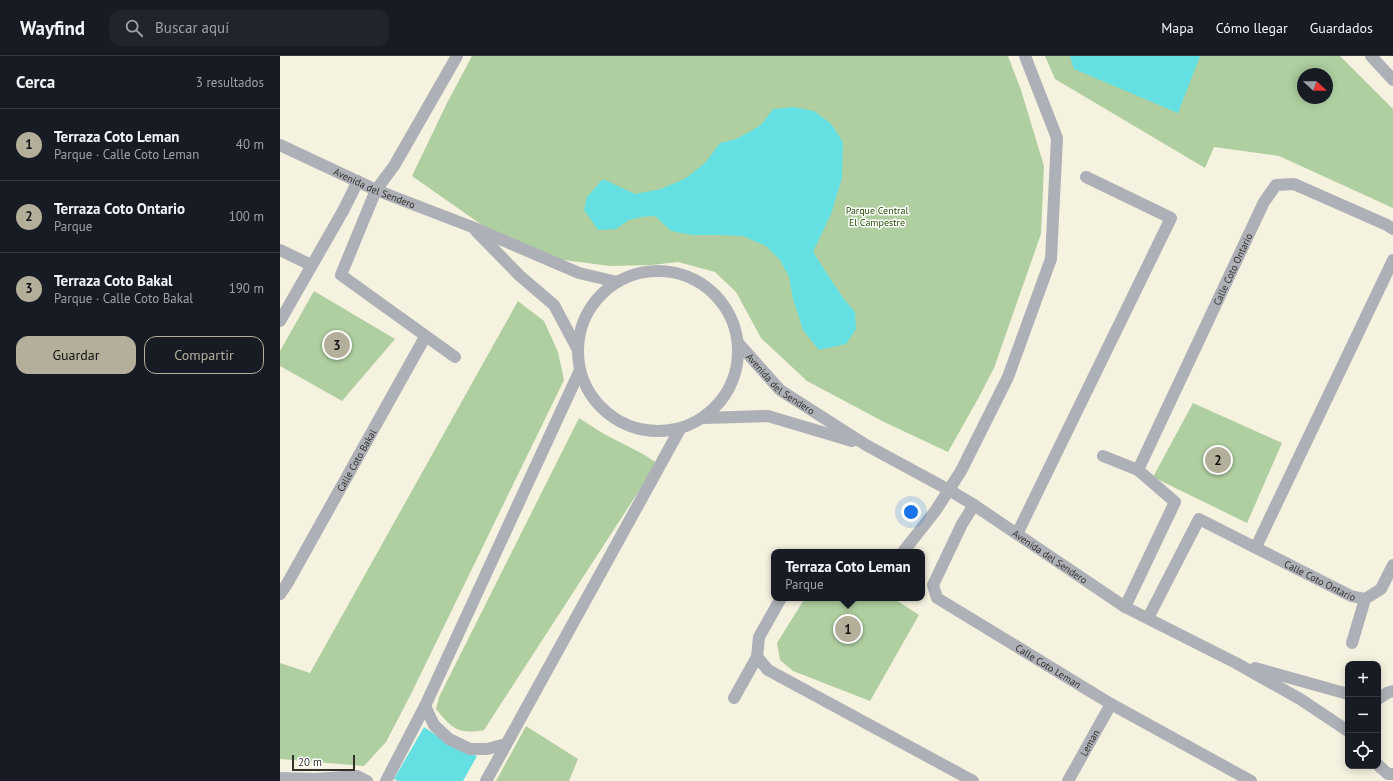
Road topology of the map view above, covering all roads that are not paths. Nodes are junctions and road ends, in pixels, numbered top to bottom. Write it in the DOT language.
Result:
graph roads {
  1 [pos="457,56"];
  2 [pos="1025,56"];
  3 [pos="1371,56"];
  4 [pos="1393,80"];
  5 [pos="280,145"];
  6 [pos="1086,177"];
  7 [pos="358,181"];
  8 [pos="376,190"];
  9 [pos="472,227"];
  10 [pos="1393,229"];
  11 [pos="280,250"];
  12 [pos="1393,260"];
  13 [pos="312,265"];
  14 [pos="617,282"];
  15 [pos="1388,286"];
  16 [pos="280,321"];
  17 [pos="425,337"];
  18 [pos="738,344"];
  19 [pos="578,350"];
  20 [pos="455,358"];
  21 [pos="580,370"];
  22 [pos="704,418"];
  23 [pos="680,429"];
  24 [pos="866,445"];
  25 [pos="1103,456"];
  26 [pos="1138,470"];
  27 [pos="949,490"];
  28 [pos="974,505"];
  29 [pos="1017,534"];
  30 [pos="1256,546"];
  31 [pos="905,549"];
  32 [pos="1393,565"];
  33 [pos="282,586"];
  34 [pos="1365,600"];
  35 [pos="779,601"];
  36 [pos="1125,607"];
  37 [pos="1148,618"];
  38 [pos="1352,643"];
  39 [pos="757,657"];
  40 [pos="1236,663"];
  41 [pos="1393,691"];
  42 [pos="1345,693"];
  43 [pos="1381,697"];
  44 [pos="734,698"];
  45 [pos="1111,704"];
  46 [pos="425,706"];
  47 [pos="1345,729"];
  48 [pos="506,744"];
  49 [pos="1381,768"];
  50 [pos="1393,774"];
  51 [pos="280,778"];
  52 [pos="367,781"];
  53 [pos="386,781"];
  54 [pos="486,781"];
  55 [pos="973,781"];
  56 [pos="1068,781"];
  57 [pos="1251,781"];
  1 -- 8 [label="street"];
  2 -- 27 [label="street"];
  3 -- 4 [label="street"];
  5 -- 7 [label="street, Avenida del Sendero"];
  6 -- 29 [label="street"];
  7 -- 8 [label="street, Avenida del Sendero"];
  7 -- 13 [label="street"];
  8 -- 9 [label="street, Avenida del Sendero"];
  8 -- 17 [label="street"];
  9 -- 14 [label="street, Avenida del Sendero"];
  9 -- 19 [label="street, Avenida del Sendero"];
  10 -- 26 [label="street, Calle Coto Ontario"];
  11 -- 13 [label="street"];
  12 -- 15 [label="street"];
  13 -- 16 [label="street"];
  14 -- 18 [label="street"];
  14 -- 19 [label="street"];
  15 -- 30 [label="street"];
  17 -- 20 [label="street"];
  17 -- 33 [label="street, Calle Coto Bakal"];
  18 -- 22 [label="street"];
  18 -- 24 [label="street, Avenida del Sendero"];
  19 -- 21 [label="street"];
  21 -- 23 [label="street"];
  21 -- 46 [label="street"];
  22 -- 23 [label="street"];
  22 -- 24 [label="street, Avenida del Sendero"];
  23 -- 48 [label="street"];
  24 -- 27 [label="street, Avenida del Sendero"];
  25 -- 26 [label="street"];
  26 -- 36 [label="street"];
  27 -- 28 [label="street, Avenida del Sendero"];
  27 -- 31 [label="street"];
  28 -- 29 [label="street, Avenida del Sendero"];
  28 -- 45 [label="street, Calle Coto Leman"];
  29 -- 36 [label="street, Avenida del Sendero"];
  30 -- 34 [label="street, Calle Coto Ontario"];
  30 -- 37 [label="street, Calle Coto Ontario"];
  32 -- 34 [label="street, Calle Coto Ontario"];
  34 -- 38 [label="street, Calle Coto Ontario"];
  35 -- 39 [label="street"];
  36 -- 37 [label="street, Avenida del Sendero"];
  37 -- 40 [label="street, Avenida del Sendero"];
  39 -- 44 [label="street"];
  39 -- 55 [label="street"];
  40 -- 42 [label="street, Avenida del Sendero"];
  40 -- 47 [label="street, Avenida del Sendero"];
  41 -- 43 [label="street"];
  45 -- 56 [label="street, Leman"];
  45 -- 57 [label="street, Calle Coto Leman"];
  46 -- 48 [label="street"];
  46 -- 53 [label="street"];
  48 -- 54 [label="street"];
  49 -- 50 [label="street"];
  51 -- 52 [label="street"];
}
